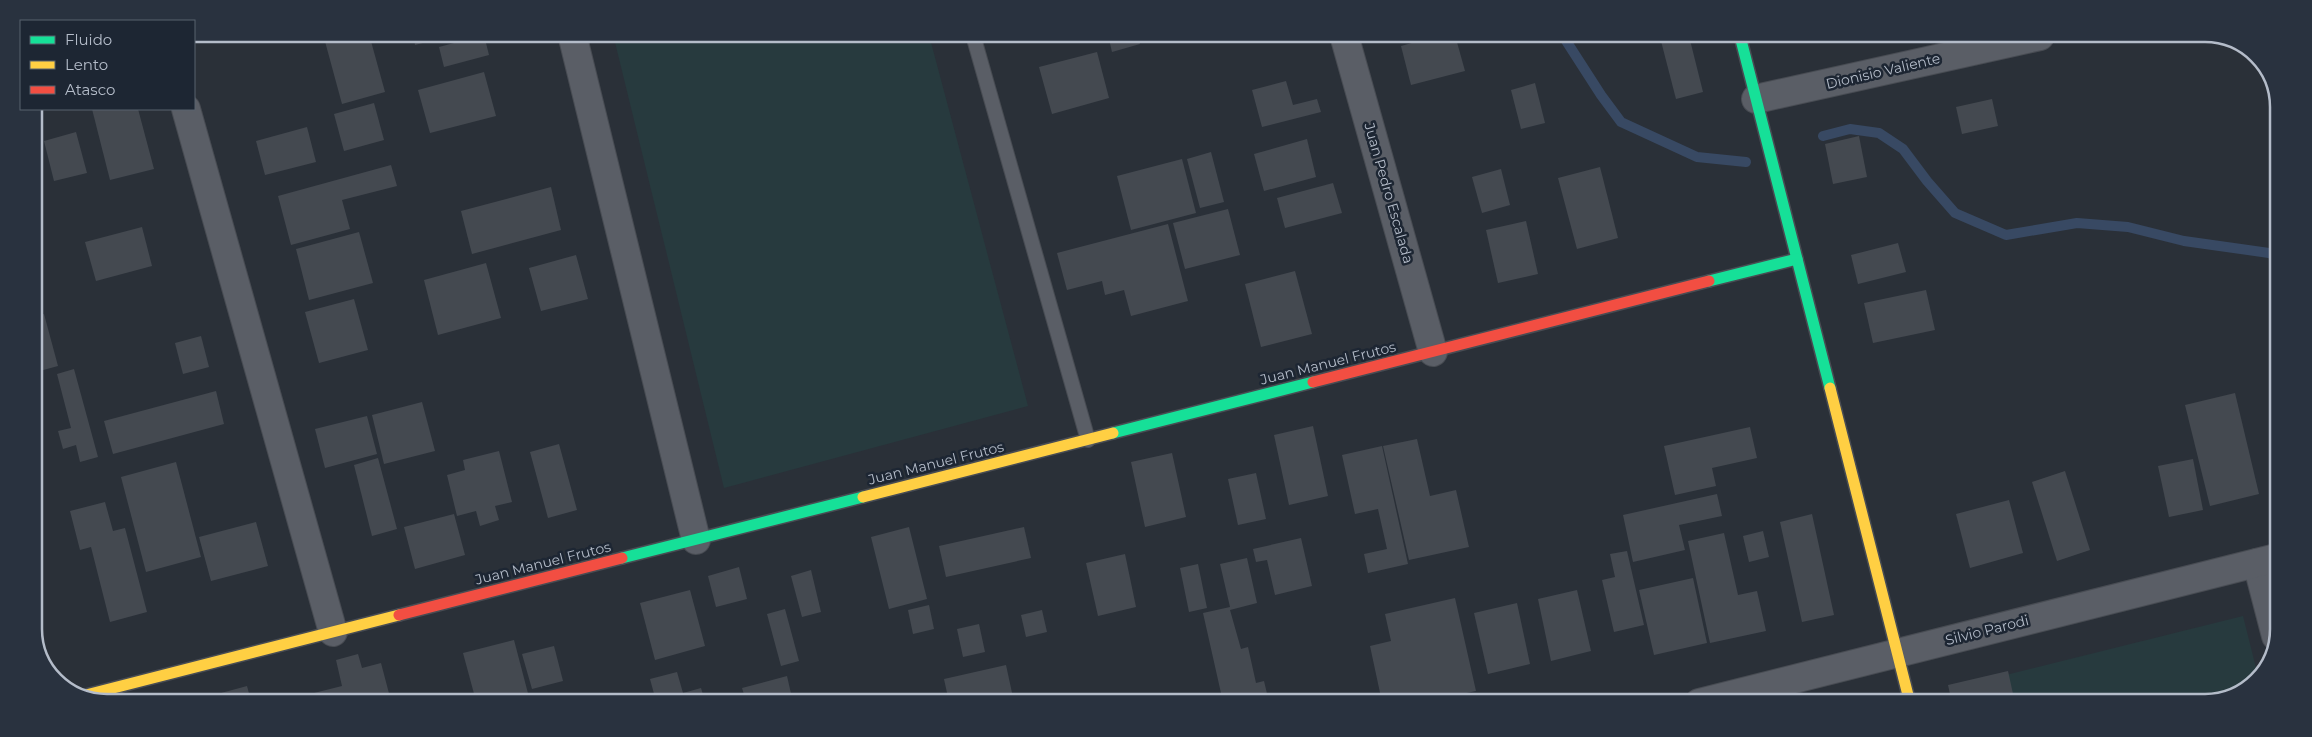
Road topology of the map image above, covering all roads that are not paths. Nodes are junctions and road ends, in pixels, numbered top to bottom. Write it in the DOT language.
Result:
graph roads {
  1 [pos="574,42"];
  2 [pos="975,42"];
  3 [pos="1346,42"];
  4 [pos="1742,42"];
  5 [pos="2013,42"];
  6 [pos="1756,100"];
  7 [pos="186,110"];
  8 [pos="1797,259"];
  9 [pos="1433,352"];
  10 [pos="1088,440"];
  11 [pos="696,540"];
  12 [pos="2266,560"];
  13 [pos="2270,590"];
  14 [pos="333,632"];
  15 [pos="1898,653"];
  16 [pos="94,693"];
  17 [pos="1735,694"];
  18 [pos="1908,694"];
  1 -- 11 [label="street"];
  2 -- 10 [label="lane"];
  3 -- 9 [label="street, Juan Pedro Escalada"];
  4 -- 6 [label="street"];
  5 -- 6 [label="street, Dionisio Valiente"];
  6 -- 8 [label="street"];
  7 -- 14 [label="street"];
  8 -- 9 [label="street, Juan Manuel Frutos"];
  8 -- 15 [label="street"];
  9 -- 10 [label="street, Juan Manuel Frutos"];
  10 -- 11 [label="street, Juan Manuel Frutos"];
  11 -- 14 [label="street, Juan Manuel Frutos"];
  12 -- 13 [label="street"];
  12 -- 15 [label="street, Silvio Parodi"];
  14 -- 16 [label="street, Juan Manuel Frutos"];
  15 -- 17 [label="street, Silvio Parodi"];
  15 -- 18 [label="street"];
}
